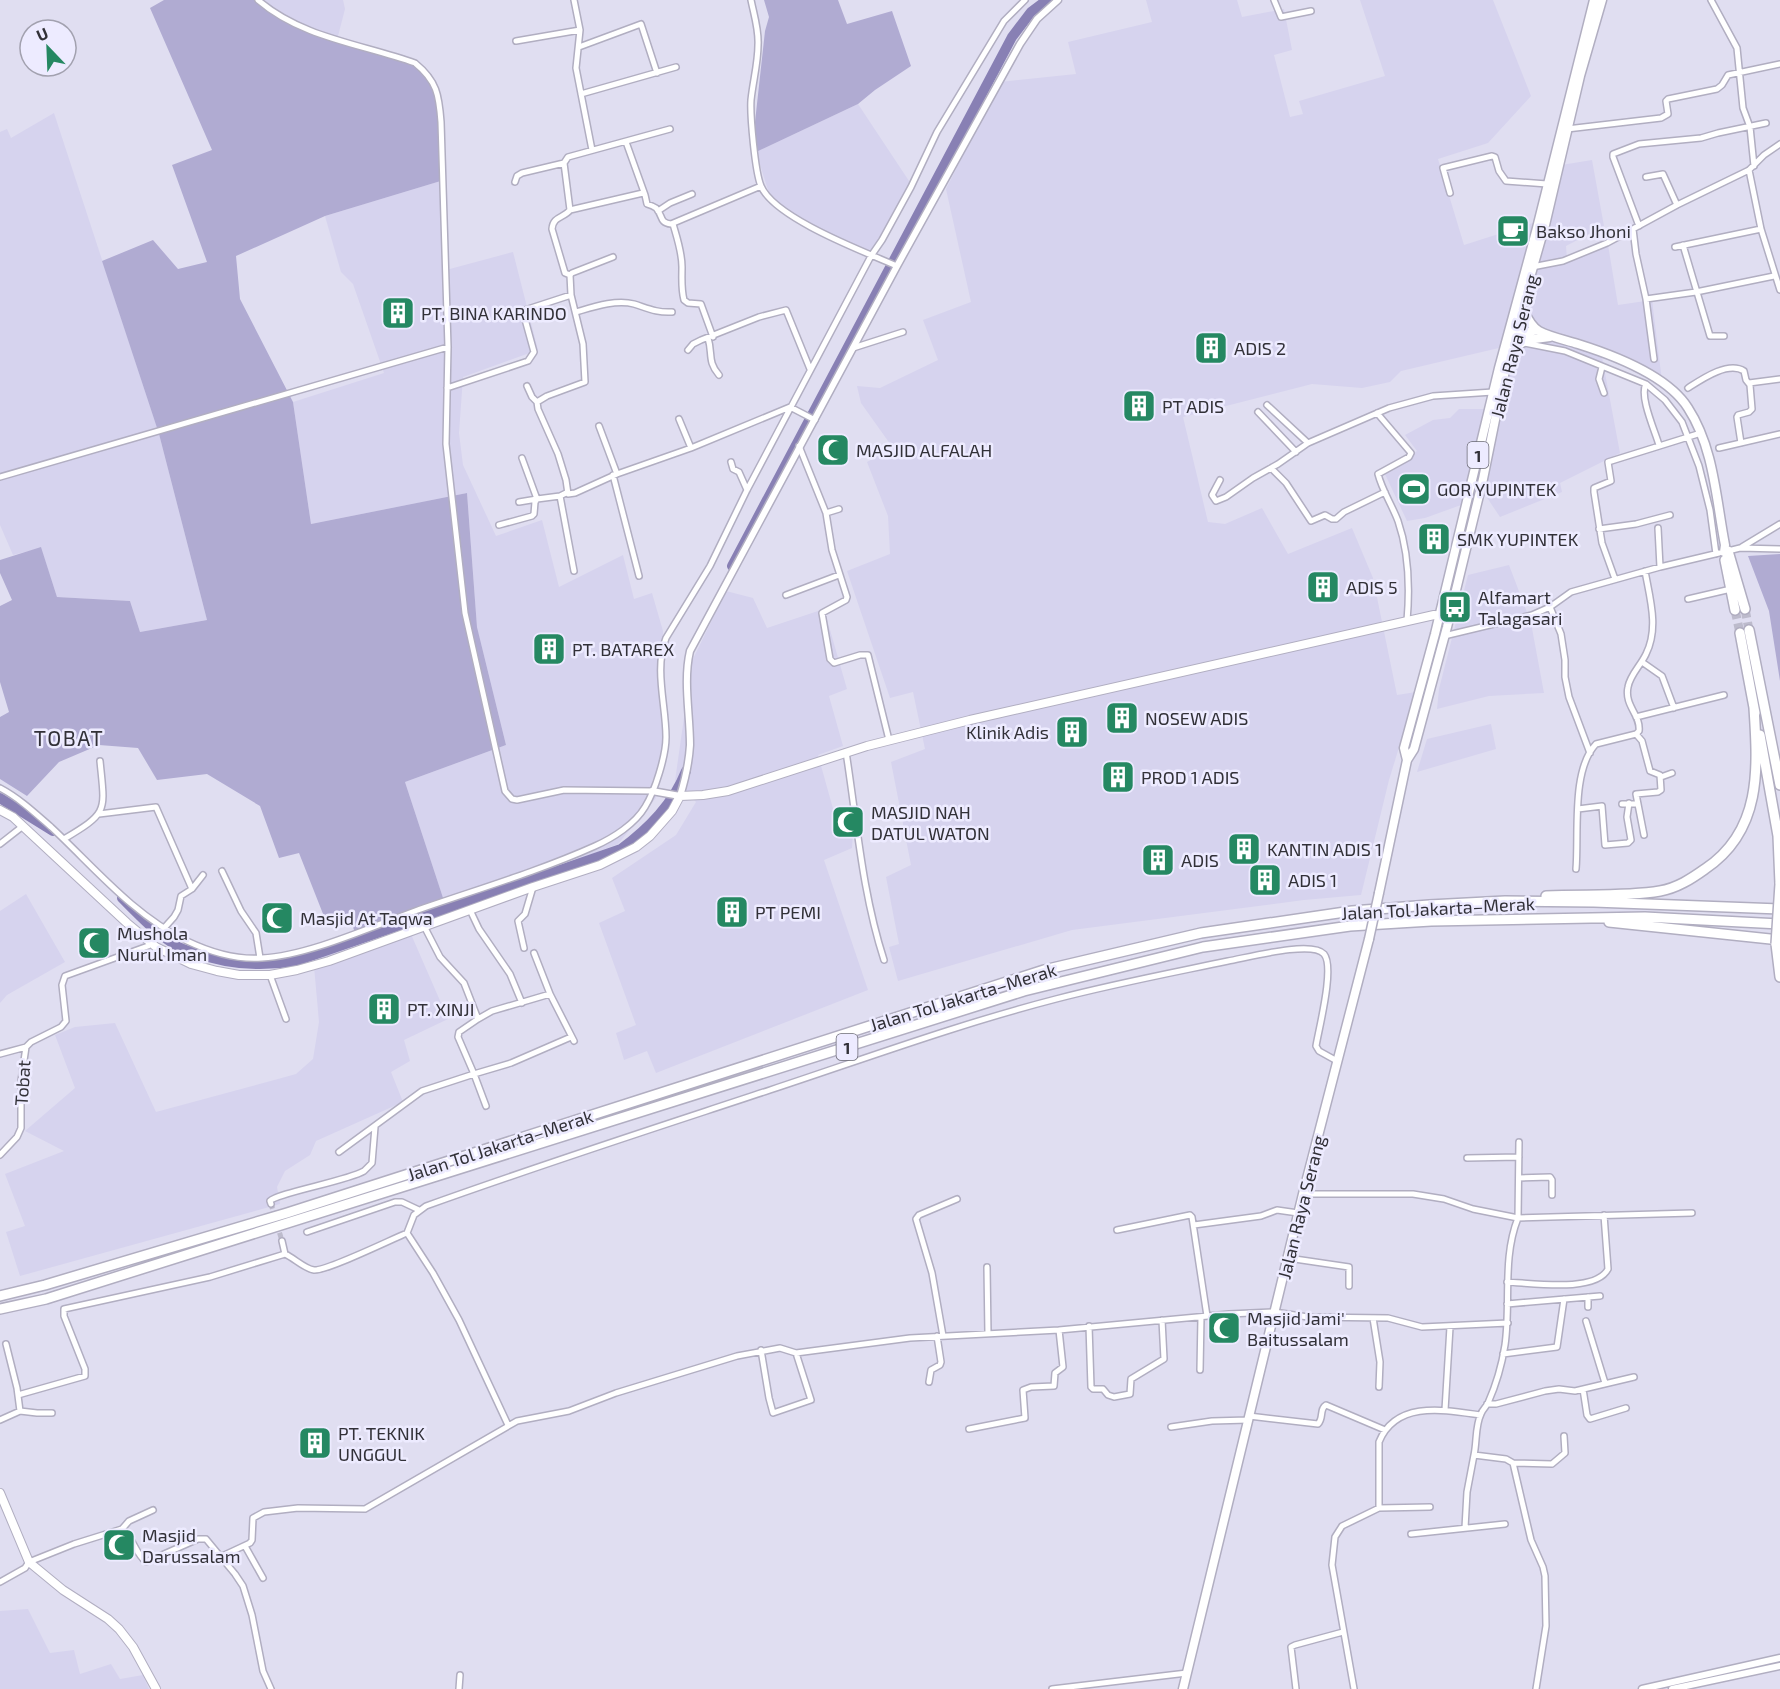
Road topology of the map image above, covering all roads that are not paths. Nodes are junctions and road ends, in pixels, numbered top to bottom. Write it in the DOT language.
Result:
graph roads {
  1 [pos="258,0"];
  2 [pos="574,0"];
  3 [pos="751,0"];
  4 [pos="1025,0"];
  5 [pos="1058,0"];
  6 [pos="1274,0"];
  7 [pos="1602,0"];
  8 [pos="1711,0"];
  9 [pos="1594,5"];
  10 [pos="1311,10"];
  11 [pos="580,30"];
  12 [pos="516,41"];
  13 [pos="579,47"];
  14 [pos="1780,64"];
  15 [pos="676,67"];
  16 [pos="657,72"];
  17 [pos="1740,73"];
  18 [pos="581,94"];
  19 [pos="1766,123"];
  20 [pos="1750,127"];
  21 [pos="670,129"];
  22 [pos="1567,129"];
  23 [pos="626,142"];
  24 [pos="1780,144"];
  25 [pos="592,150"];
  26 [pos="1558,154"];
  27 [pos="564,163"];
  28 [pos="1752,168"];
  29 [pos="1646,177"];
  30 [pos="514,182"];
  31 [pos="1550,184"];
  32 [pos="757,188"];
  33 [pos="1450,193"];
  34 [pos="692,194"];
  35 [pos="645,195"];
  36 [pos="1677,205"];
  37 [pos="570,210"];
  38 [pos="658,211"];
  39 [pos="673,224"];
  40 [pos="1639,225"];
  41 [pos="1633,229"];
  42 [pos="1761,229"];
  43 [pos="1683,245"];
  44 [pos="1675,247"];
  45 [pos="871,256"];
  46 [pos="613,257"];
  47 [pos="896,265"];
  48 [pos="1529,267"];
  49 [pos="570,275"];
  50 [pos="1774,276"];
  51 [pos="1780,290"];
  52 [pos="1696,292"];
  53 [pos="571,295"];
  54 [pos="1521,295"];
  55 [pos="1646,299"];
  56 [pos="1521,305"];
  57 [pos="576,312"];
  58 [pos="672,312"];
  59 [pos="903,332"];
  60 [pos="1541,332"];
  61 [pos="1511,336"];
  62 [pos="1556,336"];
  63 [pos="1724,336"];
  64 [pos="711,337"];
  65 [pos="1522,342"];
  66 [pos="448,347"];
  67 [pos="853,348"];
  68 [pos="688,350"];
  69 [pos="1509,351"];
  70 [pos="1654,358"];
  71 [pos="1602,367"];
  72 [pos="810,369"];
  73 [pos="719,375"];
  74 [pos="1780,379"];
  75 [pos="1749,383"];
  76 [pos="1646,384"];
  77 [pos="528,386"];
  78 [pos="447,388"];
  79 [pos="1688,388"];
  80 [pos="1493,392"];
  81 [pos="1604,393"];
  82 [pos="537,402"];
  83 [pos="1267,405"];
  84 [pos="790,407"];
  85 [pos="1258,412"];
  86 [pos="1377,413"];
  87 [pos="679,419"];
  88 [pos="813,419"];
  89 [pos="599,426"];
  90 [pos="1489,430"];
  91 [pos="1701,433"];
  92 [pos="1780,434"];
  93 [pos="1689,436"];
  94 [pos="1308,443"];
  95 [pos="1741,443"];
  96 [pos="1659,445"];
  97 [pos="799,446"];
  98 [pos="691,448"];
  99 [pos="1719,448"];
  100 [pos="1296,452"];
  101 [pos="522,458"];
  102 [pos="731,462"];
  103 [pos="1271,468"];
  104 [pos="615,475"];
  105 [pos="0,477"];
  106 [pos="1221,480"];
  107 [pos="747,490"];
  108 [pos="1385,492"];
  109 [pos="563,495"];
  110 [pos="537,499"];
  111 [pos="519,502"];
  112 [pos="839,508"];
  113 [pos="826,513"];
  114 [pos="1670,515"];
  115 [pos="1780,524"];
  116 [pos="499,525"];
  117 [pos="1658,528"];
  118 [pos="1599,529"];
  119 [pos="1740,548"];
  120 [pos="1780,549"];
  121 [pos="1723,551"];
  122 [pos="1660,567"];
  123 [pos="574,571"];
  124 [pos="1645,571"];
  125 [pos="839,574"];
  126 [pos="639,576"];
  127 [pos="1615,579"];
  128 [pos="1731,588"];
  129 [pos="786,594"];
  130 [pos="1688,599"];
  131 [pos="1550,607"];
  132 [pos="1439,615"];
  133 [pos="1449,616"];
  134 [pos="1407,621"];
  135 [pos="1444,636"];
  136 [pos="1642,662"];
  137 [pos="1724,695"];
  138 [pos="1765,702"];
  139 [pos="1674,708"];
  140 [pos="1754,708"];
  141 [pos="1636,717"];
  142 [pos="1636,734"];
  143 [pos="889,740"];
  144 [pos="1780,750"];
  145 [pos="846,752"];
  146 [pos="1590,753"];
  147 [pos="1407,760"];
  148 [pos="100,761"];
  149 [pos="1672,773"];
  150 [pos="1661,777"];
  151 [pos="1780,784"];
  152 [pos="0,788"];
  153 [pos="652,791"];
  154 [pos="678,796"];
  155 [pos="1638,804"];
  156 [pos="1578,809"];
  157 [pos="0,810"];
  158 [pos="99,814"];
  159 [pos="24,826"];
  160 [pos="1644,835"];
  161 [pos="64,839"];
  162 [pos="0,844"];
  163 [pos="1576,869"];
  164 [pos="222,871"];
  165 [pos="203,875"];
  166 [pos="1780,884"];
  167 [pos="533,887"];
  168 [pos="192,889"];
  169 [pos="1505,901"];
  170 [pos="1780,909"];
  171 [pos="471,910"];
  172 [pos="1571,917"];
  173 [pos="1780,924"];
  174 [pos="424,926"];
  175 [pos="162,930"];
  176 [pos="153,941"];
  177 [pos="1778,942"];
  178 [pos="524,948"];
  179 [pos="534,953"];
  180 [pos="260,958"];
  181 [pos="884,960"];
  182 [pos="270,975"];
  183 [pos="1780,977"];
  184 [pos="550,994"];
  185 [pos="522,1003"];
  186 [pos="286,1019"];
  187 [pos="478,1019"];
  188 [pos="26,1047"];
  189 [pos="0,1054"];
  190 [pos="1337,1061"];
  191 [pos="474,1074"];
  192 [pos="486,1106"];
  193 [pos="375,1127"];
  194 [pos="1519,1142"];
  195 [pos="339,1152"];
  196 [pos="0,1155"];
  197 [pos="1519,1157"];
  198 [pos="1467,1158"];
  199 [pos="1519,1178"];
  200 [pos="1303,1194"];
  201 [pos="1552,1195"];
  202 [pos="957,1199"];
  203 [pos="271,1204"];
  204 [pos="419,1210"];
  205 [pos="1692,1213"];
  206 [pos="1298,1214"];
  207 [pos="1604,1215"];
  208 [pos="1518,1218"];
  209 [pos="1194,1225"];
  210 [pos="1117,1230"];
  211 [pos="307,1232"];
  212 [pos="407,1233"];
  213 [pos="282,1241"];
  214 [pos="285,1254"];
  215 [pos="1288,1258"];
  216 [pos="987,1267"];
  217 [pos="1508,1282"];
  218 [pos="1349,1286"];
  219 [pos="0,1296"];
  220 [pos="1600,1296"];
  221 [pos="1588,1298"];
  222 [pos="1564,1299"];
  223 [pos="1507,1304"];
  224 [pos="1588,1307"];
  225 [pos="0,1309"];
  226 [pos="1274,1312"];
  227 [pos="1204,1316"];
  228 [pos="1374,1318"];
  229 [pos="1162,1320"];
  230 [pos="1586,1321"];
  231 [pos="1508,1323"];
  232 [pos="1089,1326"];
  233 [pos="1450,1327"];
  234 [pos="1059,1330"];
  235 [pos="988,1334"];
  236 [pos="940,1336"];
  237 [pos="6,1344"];
  238 [pos="761,1350"];
  239 [pos="796,1353"];
  240 [pos="1503,1354"];
  241 [pos="1200,1370"];
  242 [pos="1634,1377"];
  243 [pos="929,1382"];
  244 [pos="1605,1383"];
  245 [pos="1379,1387"];
  246 [pos="1583,1389"];
  247 [pos="18,1395"];
  248 [pos="1487,1404"];
  249 [pos="1626,1408"];
  250 [pos="1445,1410"];
  251 [pos="20,1411"];
  252 [pos="52,1413"];
  253 [pos="1480,1415"];
  254 [pos="1248,1418"];
  255 [pos="0,1420"];
  256 [pos="508,1425"];
  257 [pos="1171,1427"];
  258 [pos="969,1429"];
  259 [pos="1385,1430"];
  260 [pos="1564,1436"];
  261 [pos="1474,1455"];
  262 [pos="1513,1463"];
  263 [pos="0,1493"];
  264 [pos="1430,1507"];
  265 [pos="1379,1508"];
  266 [pos="153,1510"];
  267 [pos="1504,1524"];
  268 [pos="1465,1528"];
  269 [pos="122,1529"];
  270 [pos="1411,1534"];
  271 [pos="245,1546"];
  272 [pos="220,1557"];
  273 [pos="29,1562"];
  274 [pos="263,1578"];
  275 [pos="0,1582"];
  276 [pos="1343,1632"];
  277 [pos="1780,1658"];
  278 [pos="1780,1666"];
  279 [pos="1187,1673"];
  280 [pos="460,1675"];
  281 [pos="156,1689"];
  282 [pos="271,1689"];
  283 [pos="459,1689"];
  284 [pos="1052,1689"];
  285 [pos="1183,1689"];
  286 [pos="1296,1689"];
  287 [pos="1354,1689"];
  288 [pos="1536,1689"];
  289 [pos="1642,1689"];
  290 [pos="1672,1689"];
  1 -- 66 [label="street"];
  2 -- 11 [label="street"];
  3 -- 32 [label="street"];
  4 -- 45 [label="street"];
  5 -- 47 [label="street"];
  6 -- 10 [label="street"];
  7 -- 9 [label="highway, Jalan Raya Serang / 1"];
  8 -- 17 [label="street"];
  9 -- 22 [label="highway, Jalan Raya Serang / 1"];
  9 -- 26 [label="highway, Jalan Raya Serang / 1"];
  11 -- 12 [label="street"];
  11 -- 13 [label="street"];
  13 -- 16 [label="street"];
  13 -- 18 [label="street"];
  14 -- 17 [label="street"];
  15 -- 16 [label="street"];
  16 -- 18 [label="street"];
  17 -- 20 [label="street"];
  17 -- 22 [label="street"];
  18 -- 25 [label="street"];
  19 -- 20 [label="street"];
  20 -- 28 [label="street"];
  20 -- 40 [label="street"];
  21 -- 23 [label="street"];
  22 -- 26 [label="highway, Jalan Raya Serang / 1"];
  23 -- 25 [label="street"];
  23 -- 35 [label="street"];
  24 -- 28 [label="street"];
  25 -- 27 [label="street"];
  26 -- 31 [label="highway, Jalan Raya Serang / 1"];
  27 -- 30 [label="street"];
  27 -- 37 [label="street"];
  28 -- 36 [label="street"];
  28 -- 42 [label="street"];
  29 -- 36 [label="street"];
  31 -- 33 [label="street"];
  31 -- 48 [label="highway, Jalan Raya Serang / 1"];
  32 -- 39 [label="street"];
  32 -- 45 [label="street"];
  34 -- 38 [label="street"];
  35 -- 37 [label="street"];
  35 -- 38 [label="street"];
  36 -- 40 [label="street"];
  37 -- 49 [label="street"];
  38 -- 39 [label="street"];
  39 -- 64 [label="street"];
  40 -- 41 [label="street"];
  41 -- 48 [label="street"];
  41 -- 55 [label="street"];
  42 -- 43 [label="street"];
  42 -- 50 [label="street"];
  43 -- 44 [label="street"];
  43 -- 52 [label="street"];
  45 -- 47 [label="street"];
  45 -- 72 [label="street"];
  46 -- 49 [label="street"];
  47 -- 67 [label="street"];
  48 -- 54 [label="highway, Jalan Raya Serang / 1"];
  49 -- 53 [label="street"];
  50 -- 51 [label="street"];
  50 -- 52 [label="street"];
  52 -- 55 [label="street"];
  52 -- 63 [label="street"];
  53 -- 57 [label="street"];
  53 -- 78 [label="street"];
  54 -- 56 [label="highway, Jalan Raya Serang / 1"];
  54 -- 60 [label="highway"];
  54 -- 61 [label="highway, Jalan Raya Serang / 1"];
  55 -- 70 [label="street"];
  56 -- 60 [label="highway"];
  56 -- 61 [label="highway, Jalan Raya Serang / 1"];
  57 -- 58 [label="street"];
  57 -- 82 [label="street"];
  59 -- 67 [label="street"];
  60 -- 61 [label="highway"];
  60 -- 62 [label="highway"];
  61 -- 69 [label="highway, Jalan Raya Serang / 1"];
  61 -- 80 [label="highway, Jalan Raya Serang / 1"];
  62 -- 65 [label="highway"];
  62 -- 91 [label="highway"];
  64 -- 68 [label="street"];
  64 -- 72 [label="street"];
  64 -- 73 [label="street"];
  65 -- 69 [label="highway"];
  65 -- 71 [label="street"];
  66 -- 78 [label="street"];
  66 -- 105 [label="street"];
  67 -- 88 [label="street"];
  69 -- 90 [label="highway, Jalan Raya Serang / 1"];
  71 -- 76 [label="street"];
  71 -- 81 [label="street"];
  72 -- 84 [label="street"];
  74 -- 75 [label="street"];
  75 -- 79 [label="street"];
  75 -- 95 [label="street"];
  76 -- 93 [label="street"];
  76 -- 96 [label="street"];
  77 -- 82 [label="street"];
  78 -- 153 [label="street"];
  80 -- 86 [label="street"];
  80 -- 90 [label="highway, Jalan Raya Serang / 1"];
  82 -- 109 [label="street"];
  83 -- 94 [label="street"];
  84 -- 88 [label="street"];
  84 -- 98 [label="street"];
  84 -- 107 [label="street"];
  85 -- 100 [label="street"];
  86 -- 94 [label="street"];
  86 -- 108 [label="street"];
  87 -- 98 [label="street"];
  88 -- 97 [label="street"];
  89 -- 104 [label="street"];
  90 -- 132 [label="highway, Jalan Raya Serang / 1"];
  90 -- 133 [label="highway, Jalan Raya Serang / 1"];
  91 -- 93 [label="street"];
  91 -- 121 [label="highway"];
  92 -- 95 [label="street"];
  93 -- 96 [label="street"];
  93 -- 121 [label="street"];
  94 -- 100 [label="street"];
  95 -- 99 [label="street"];
  96 -- 118 [label="street"];
  97 -- 113 [label="street"];
  97 -- 154 [label="street"];
  98 -- 104 [label="street"];
  100 -- 103 [label="street"];
  101 -- 110 [label="street"];
  102 -- 107 [label="street"];
  103 -- 106 [label="street"];
  103 -- 108 [label="street"];
  104 -- 109 [label="street"];
  104 -- 126 [label="street"];
  107 -- 153 [label="street"];
  108 -- 134 [label="street"];
  109 -- 110 [label="street"];
  109 -- 123 [label="street"];
  110 -- 111 [label="street"];
  110 -- 116 [label="street"];
  112 -- 113 [label="street"];
  113 -- 125 [label="street"];
  114 -- 118 [label="street"];
  115 -- 119 [label="street"];
  117 -- 122 [label="street"];
  118 -- 127 [label="street"];
  119 -- 120 [label="street"];
  119 -- 121 [label="street"];
  121 -- 122 [label="street"];
  121 -- 128 [label="highway"];
  121 -- 128 [label="highway"];
  122 -- 124 [label="street"];
  124 -- 127 [label="street"];
  124 -- 136 [label="street"];
  125 -- 129 [label="street"];
  125 -- 143 [label="street"];
  127 -- 131 [label="street"];
  128 -- 130 [label="street"];
  131 -- 135 [label="street"];
  131 -- 146 [label="street"];
  132 -- 133 [label="main road"];
  132 -- 134 [label="main road"];
  132 -- 147 [label="highway, Jalan Raya Serang / 1"];
  133 -- 135 [label="highway, Jalan Raya Serang / 1"];
  134 -- 143 [label="main road"];
  135 -- 147 [label="highway, Jalan Raya Serang / 1"];
  136 -- 139 [label="street"];
  136 -- 141 [label="street"];
  137 -- 139 [label="street"];
  138 -- 140 [label="highway"];
  138 -- 144 [label="highway"];
  138 -- 151 [label="highway"];
  139 -- 141 [label="street"];
  140 -- 166 [label="highway"];
  140 -- 169 [label="highway"];
  141 -- 142 [label="street"];
  142 -- 146 [label="street"];
  142 -- 150 [label="street"];
  143 -- 145 [label="main road"];
  145 -- 154 [label="main road"];
  145 -- 181 [label="street"];
  146 -- 156 [label="street"];
  147 -- 190 [label="highway, Jalan Raya Serang / 1, bridge"];
  148 -- 158 [label="street"];
  149 -- 150 [label="street"];
  150 -- 155 [label="street"];
  152 -- 161 [label="street"];
  153 -- 154 [label="street"];
  153 -- 180 [label="street"];
  154 -- 167 [label="main road"];
  155 -- 156 [label="street"];
  155 -- 160 [label="street"];
  156 -- 163 [label="street"];
  157 -- 159 [label="main road"];
  158 -- 161 [label="street"];
  158 -- 168 [label="street"];
  159 -- 162 [label="street"];
  159 -- 176 [label="main road"];
  161 -- 175 [label="street"];
  164 -- 180 [label="street"];
  165 -- 168 [label="street"];
  166 -- 177 [label="highway, bridge"];
  167 -- 171 [label="main road"];
  167 -- 178 [label="street"];
  168 -- 175 [label="street"];
  169 -- 170 [label="highway, Jalan Tol Jakarta–Merak / 1"];
  169 -- 219 [label="highway, Jalan Tol Jakarta–Merak / 1"];
  171 -- 174 [label="main road"];
  171 -- 185 [label="street"];
  172 -- 173 [label="highway, Jalan Tol Jakarta–Merak / 1"];
  172 -- 177 [label="highway"];
  172 -- 225 [label="highway, Jalan Tol Jakarta–Merak / 1"];
  174 -- 182 [label="main road"];
  174 -- 187 [label="street"];
  175 -- 176 [label="street"];
  175 -- 180 [label="street"];
  176 -- 182 [label="main road"];
  176 -- 188 [label="street, Tobat"];
  177 -- 183 [label="highway"];
  179 -- 184 [label="street"];
  182 -- 186 [label="street"];
  184 -- 185 [label="street"];
  184 -- 191 [label="street"];
  185 -- 187 [label="street"];
  187 -- 191 [label="street"];
  188 -- 189 [label="street"];
  188 -- 196 [label="street, Tobat"];
  190 -- 200 [label="highway, Jalan Raya Serang / 1"];
  190 -- 204 [label="street"];
  191 -- 192 [label="street"];
  191 -- 193 [label="street"];
  193 -- 195 [label="street"];
  193 -- 203 [label="street"];
  194 -- 197 [label="street"];
  197 -- 198 [label="street"];
  197 -- 199 [label="street"];
  199 -- 201 [label="street"];
  199 -- 208 [label="street"];
  200 -- 206 [label="highway, Jalan Raya Serang / 1"];
  200 -- 208 [label="street"];
  202 -- 236 [label="street"];
  204 -- 211 [label="street"];
  204 -- 212 [label="street"];
  205 -- 207 [label="street"];
  206 -- 209 [label="street"];
  206 -- 215 [label="highway, Jalan Raya Serang / 1"];
  207 -- 208 [label="street"];
  207 -- 217 [label="street"];
  208 -- 217 [label="street"];
  209 -- 210 [label="street"];
  209 -- 227 [label="street"];
  212 -- 214 [label="street"];
  212 -- 256 [label="street"];
  213 -- 214 [label="street"];
  214 -- 247 [label="street"];
  215 -- 218 [label="street"];
  215 -- 226 [label="highway, Jalan Raya Serang / 1"];
  216 -- 235 [label="street"];
  217 -- 223 [label="street"];
  220 -- 221 [label="street"];
  221 -- 222 [label="street"];
  221 -- 224 [label="street"];
  222 -- 223 [label="street"];
  222 -- 240 [label="street"];
  223 -- 231 [label="street"];
  226 -- 227 [label="street"];
  226 -- 228 [label="street"];
  226 -- 254 [label="highway, Jalan Raya Serang / 1"];
  227 -- 229 [label="street"];
  227 -- 241 [label="street"];
  228 -- 233 [label="street"];
  228 -- 245 [label="street"];
  229 -- 232 [label="street"];
  229 -- 232 [label="street"];
  230 -- 244 [label="street"];
  231 -- 233 [label="street"];
  231 -- 240 [label="street"];
  232 -- 234 [label="street"];
  233 -- 250 [label="street"];
  234 -- 235 [label="street"];
  234 -- 258 [label="street"];
  235 -- 236 [label="street"];
  236 -- 239 [label="street"];
  236 -- 243 [label="street"];
  237 -- 247 [label="street"];
  238 -- 239 [label="street"];
  238 -- 239 [label="street"];
  238 -- 256 [label="street"];
  240 -- 248 [label="street"];
  242 -- 244 [label="street"];
  244 -- 246 [label="street"];
  246 -- 248 [label="street"];
  246 -- 249 [label="street"];
  247 -- 251 [label="street"];
  248 -- 253 [label="street"];
  250 -- 253 [label="street"];
  250 -- 259 [label="street"];
  251 -- 252 [label="street"];
  251 -- 255 [label="street"];
  253 -- 261 [label="street"];
  254 -- 257 [label="street"];
  254 -- 259 [label="street"];
  254 -- 279 [label="highway, Jalan Raya Serang / 1"];
  256 -- 271 [label="street"];
  259 -- 265 [label="street"];
  260 -- 262 [label="street"];
  261 -- 262 [label="street"];
  261 -- 268 [label="street"];
  262 -- 288 [label="street"];
  263 -- 273 [label="main road"];
  264 -- 265 [label="street"];
  265 -- 276 [label="street"];
  266 -- 269 [label="street"];
  267 -- 268 [label="street"];
  268 -- 270 [label="street"];
  269 -- 272 [label="street"];
  269 -- 273 [label="street"];
  271 -- 272 [label="street"];
  271 -- 274 [label="street"];
  272 -- 282 [label="street"];
  273 -- 275 [label="street"];
  273 -- 281 [label="main road"];
  276 -- 286 [label="street"];
  276 -- 287 [label="street"];
  277 -- 289 [label="street"];
  278 -- 290 [label="street"];
  279 -- 284 [label="street"];
  279 -- 285 [label="highway, Jalan Raya Serang / 1"];
  280 -- 283 [label="street"];
}
